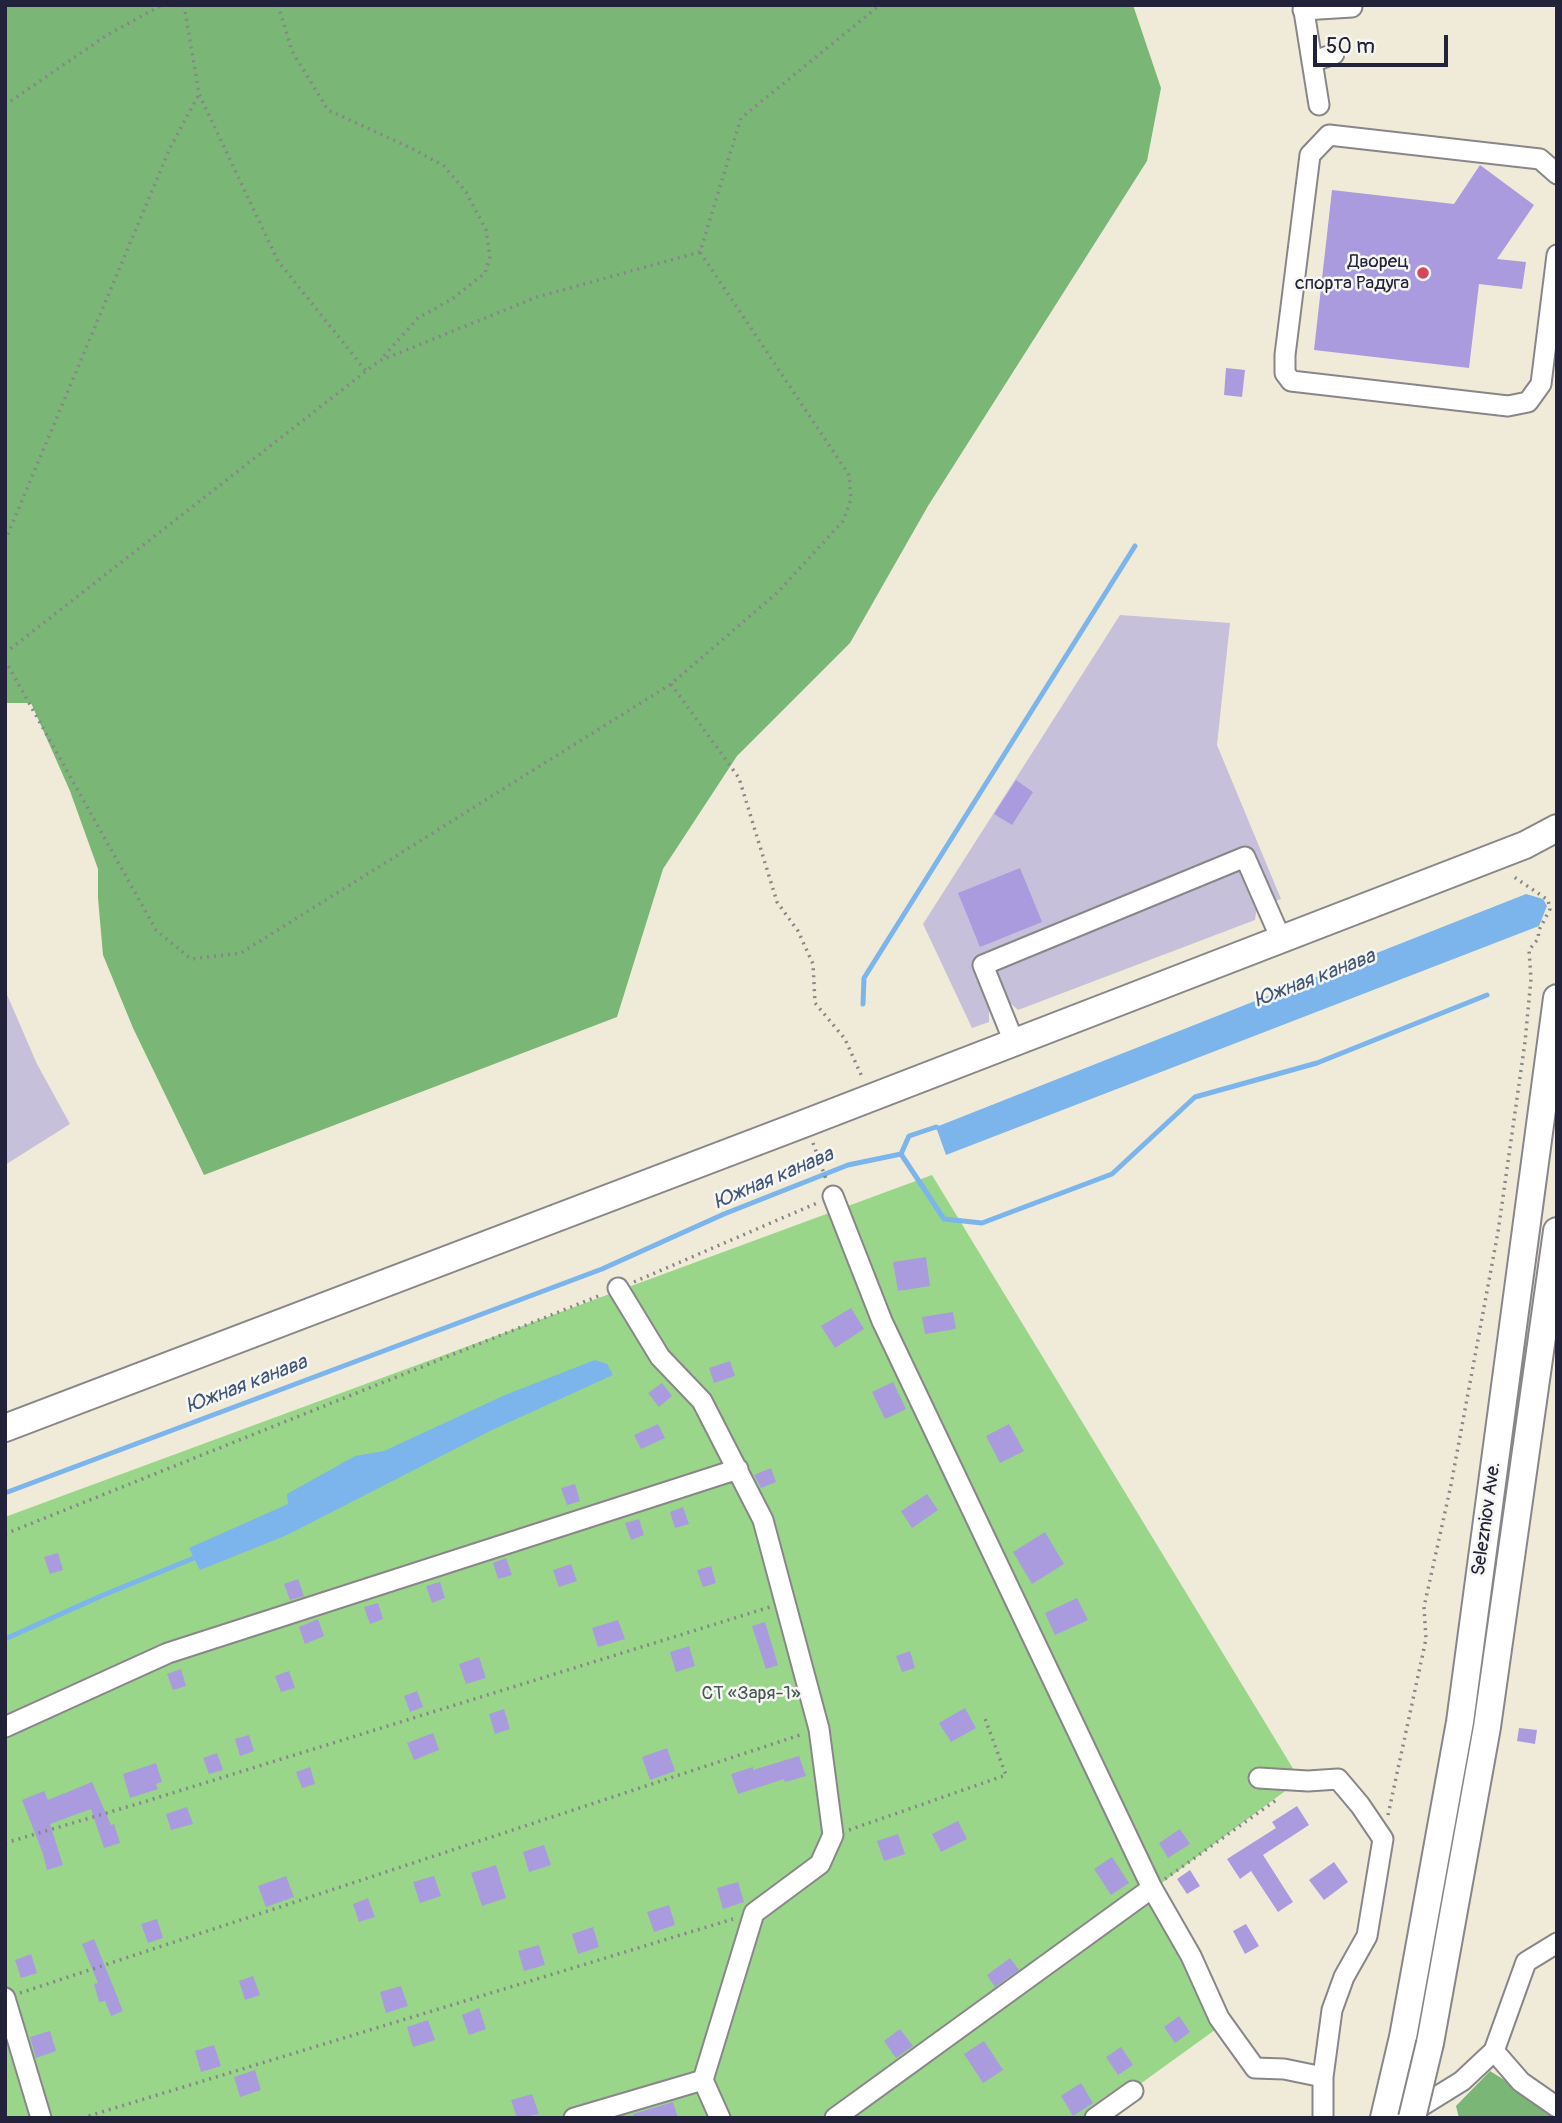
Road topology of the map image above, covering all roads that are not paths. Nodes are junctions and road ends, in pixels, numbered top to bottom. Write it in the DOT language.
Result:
graph roads {
  1 [pos="1352,6"];
  2 [pos="1303,8"];
  3 [pos="1334,54"];
  4 [pos="1312,62"];
  5 [pos="1319,105"];
  6 [pos="1557,174"];
  7 [pos="1557,256"];
  8 [pos="1555,284"];
  9 [pos="1549,838"];
  10 [pos="1281,939"];
  11 [pos="1557,998"];
  12 [pos="1014,1042"];
  13 [pos="833,1196"];
  14 [pos="1557,1231"];
  15 [pos="618,1288"];
  16 [pos="5,1428"];
  17 [pos="738,1469"];
  18 [pos="5,1727"];
  19 [pos="1259,1778"];
  20 [pos="1152,1888"];
  21 [pos="1557,1944"];
  22 [pos="12,1996"];
  23 [pos="1494,2050"];
  24 [pos="1324,2077"];
  25 [pos="703,2080"];
  26 [pos="1133,2091"];
  27 [pos="1557,2107"];
  28 [pos="41,2118"];
  29 [pos="574,2118"];
  30 [pos="720,2118"];
  31 [pos="835,2118"];
  32 [pos="1095,2118"];
  33 [pos="1324,2118"];
  34 [pos="1384,2118"];
  35 [pos="1403,2118"];
  36 [pos="1412,2118"];
  1 -- 2 [label="street"];
  2 -- 4 [label="street"];
  3 -- 4 [label="street"];
  4 -- 5 [label="street"];
  6 -- 8 [label="street"];
  7 -- 8 [label="street"];
  9 -- 10 [label="main road"];
  10 -- 12 [label="main road"];
  10 -- 12 [label="street"];
  11 -- 34 [label="main road, Selezniov Ave."];
  12 -- 16 [label="main road"];
  13 -- 20 [label="street"];
  14 -- 36 [label="main road, Selezniov Ave., bridge"];
  15 -- 17 [label="street"];
  17 -- 18 [label="street"];
  17 -- 25 [label="street"];
  19 -- 24 [label="street"];
  20 -- 24 [label="street"];
  20 -- 31 [label="street"];
  21 -- 23 [label="street"];
  22 -- 28 [label="street"];
  23 -- 27 [label="street"];
  23 -- 35 [label="street"];
  24 -- 33 [label="street"];
  25 -- 29 [label="street"];
  25 -- 30 [label="street"];
  26 -- 32 [label="street"];
}
